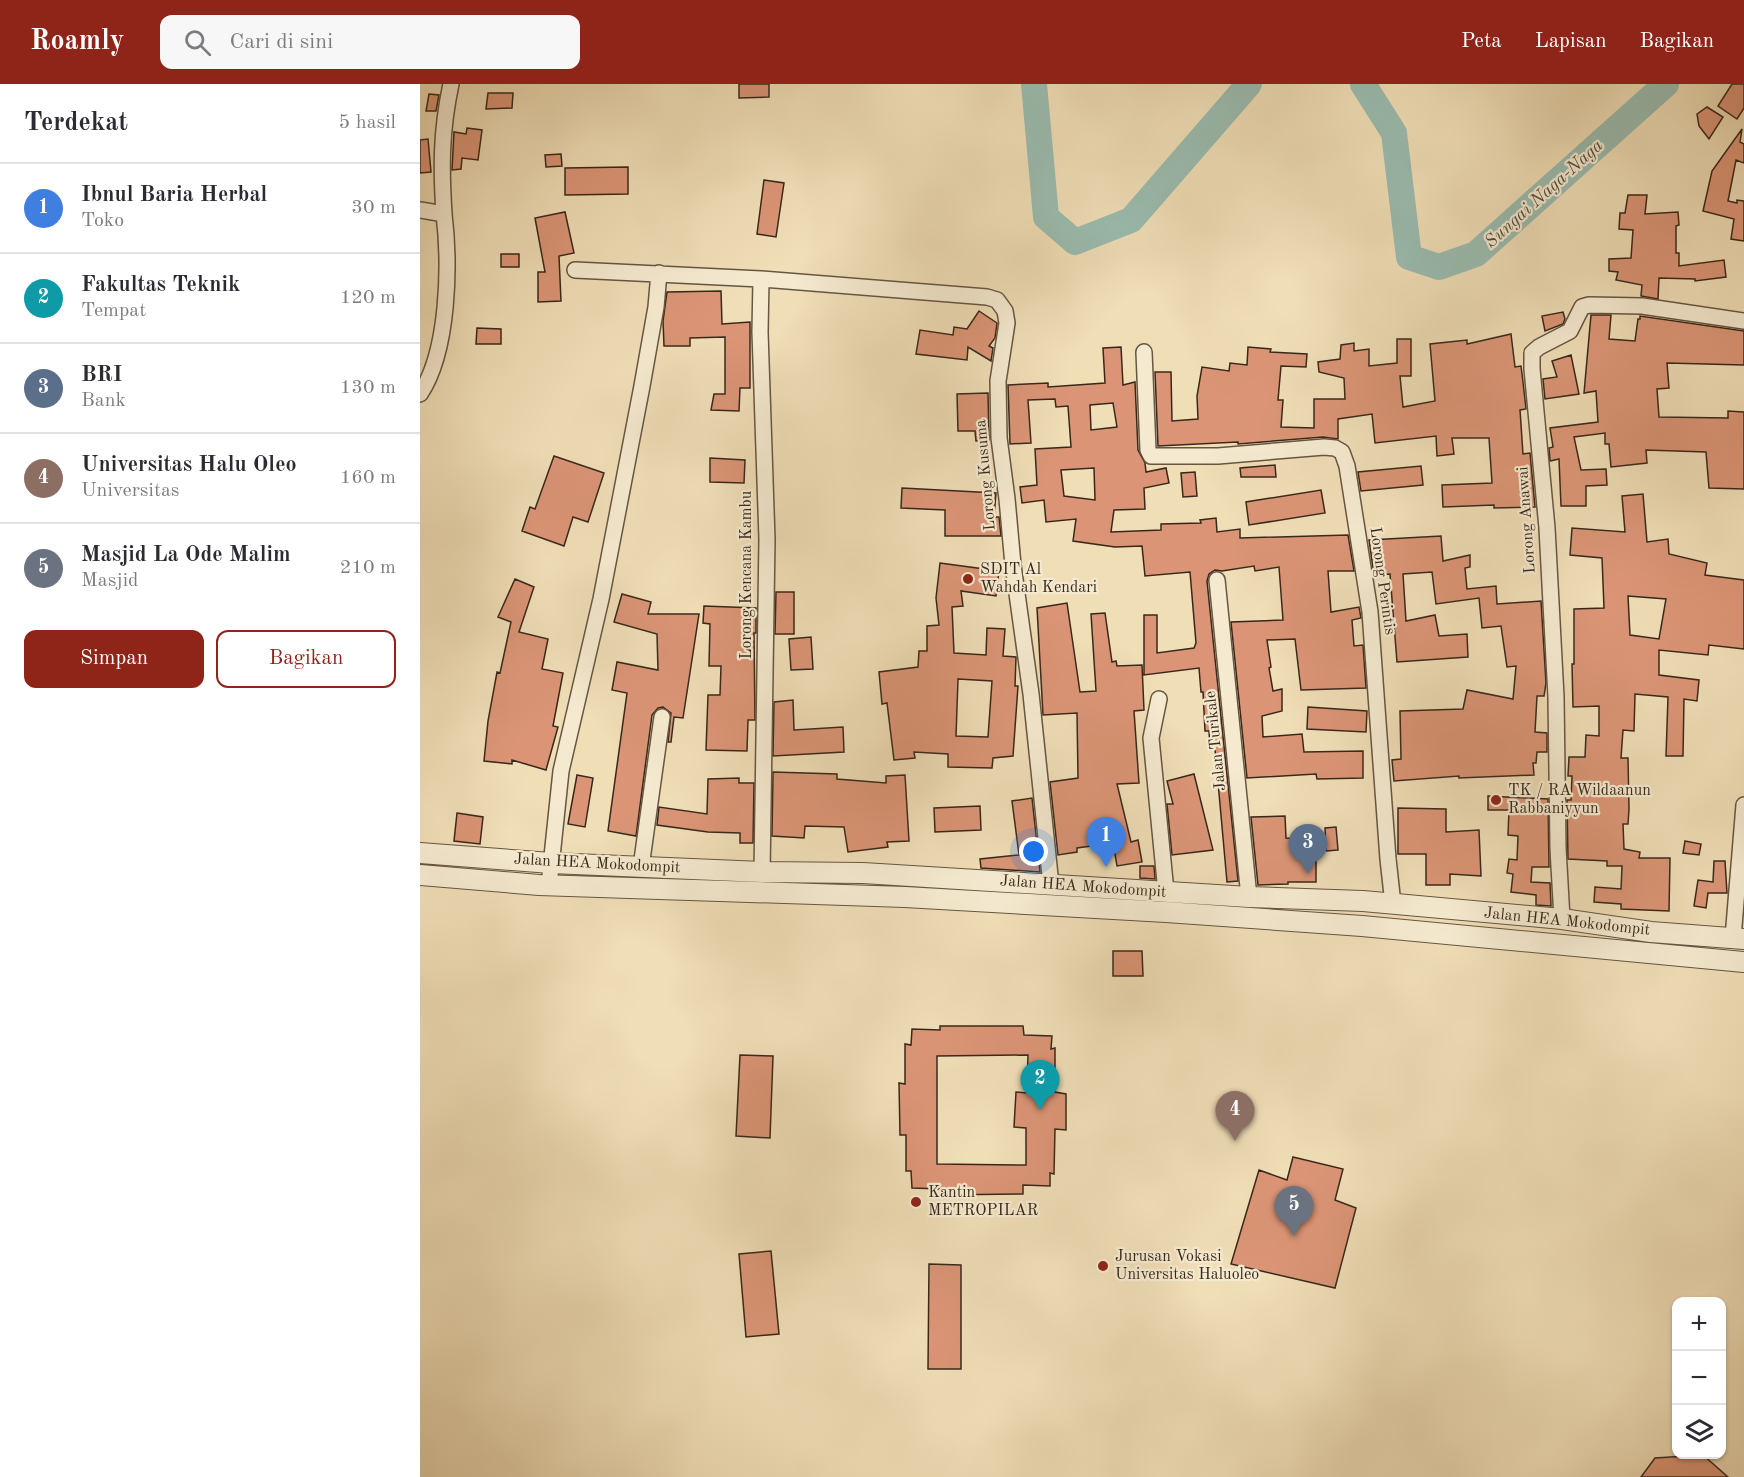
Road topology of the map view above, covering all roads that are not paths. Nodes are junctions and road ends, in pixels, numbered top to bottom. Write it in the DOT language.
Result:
graph roads {
  1 [pos="452,84"];
  2 [pos="420,210"];
  3 [pos="444,214"];
  4 [pos="575,270"];
  5 [pos="659,273"];
  6 [pos="761,279"];
  7 [pos="1744,321"];
  8 [pos="1144,352"];
  9 [pos="420,393"];
  10 [pos="1216,580"];
  11 [pos="1159,699"];
  12 [pos="662,717"];
  13 [pos="1744,806"];
  14 [pos="420,853"];
  15 [pos="551,863"];
  16 [pos="641,867"];
  17 [pos="762,872"];
  18 [pos="420,875"];
  19 [pos="959,879"];
  20 [pos="549,885"];
  21 [pos="1051,885"];
  22 [pos="1166,892"];
  23 [pos="1249,897"];
  24 [pos="958,900"];
  25 [pos="1393,904"];
  26 [pos="1450,910"];
  27 [pos="1562,919"];
  28 [pos="1448,933"];
  29 [pos="1738,939"];
  30 [pos="1744,962"];
  1 -- 3 [label="street"];
  2 -- 3 [label="street"];
  3 -- 9 [label="street"];
  4 -- 5 [label="street"];
  5 -- 6 [label="street"];
  5 -- 15 [label="street"];
  6 -- 17 [label="street, Lorong Kencana Kambu"];
  6 -- 21 [label="street, Lorong Kusuma"];
  7 -- 27 [label="street, Lorong Anawai"];
  8 -- 25 [label="street, Lorong Perintis"];
  10 -- 23 [label="street, Jalan Turikale"];
  11 -- 22 [label="street"];
  12 -- 16 [label="street"];
  13 -- 29 [label="street"];
  14 -- 15 [label="street, Jalan HEA Mokodompit"];
  15 -- 16 [label="street, Jalan HEA Mokodompit"];
  15 -- 20 [label="street"];
  16 -- 17 [label="street, Jalan HEA Mokodompit"];
  17 -- 19 [label="street, Jalan HEA Mokodompit"];
  18 -- 20 [label="street, Jalan HEA Mokodompit"];
  19 -- 21 [label="street, Jalan HEA Mokodompit"];
  19 -- 24 [label="street"];
  20 -- 24 [label="street, Jalan HEA Mokodompit"];
  21 -- 22 [label="street, Jalan HEA Mokodompit"];
  22 -- 23 [label="street, Jalan HEA Mokodompit"];
  23 -- 25 [label="street, Jalan HEA Mokodompit"];
  24 -- 28 [label="street, Jalan HEA Mokodompit"];
  25 -- 26 [label="street, Jalan HEA Mokodompit"];
  26 -- 27 [label="street, Jalan HEA Mokodompit"];
  26 -- 28 [label="street"];
  27 -- 29 [label="street, Jalan HEA Mokodompit"];
  28 -- 30 [label="street, Jalan HEA Mokodompit"];
}
